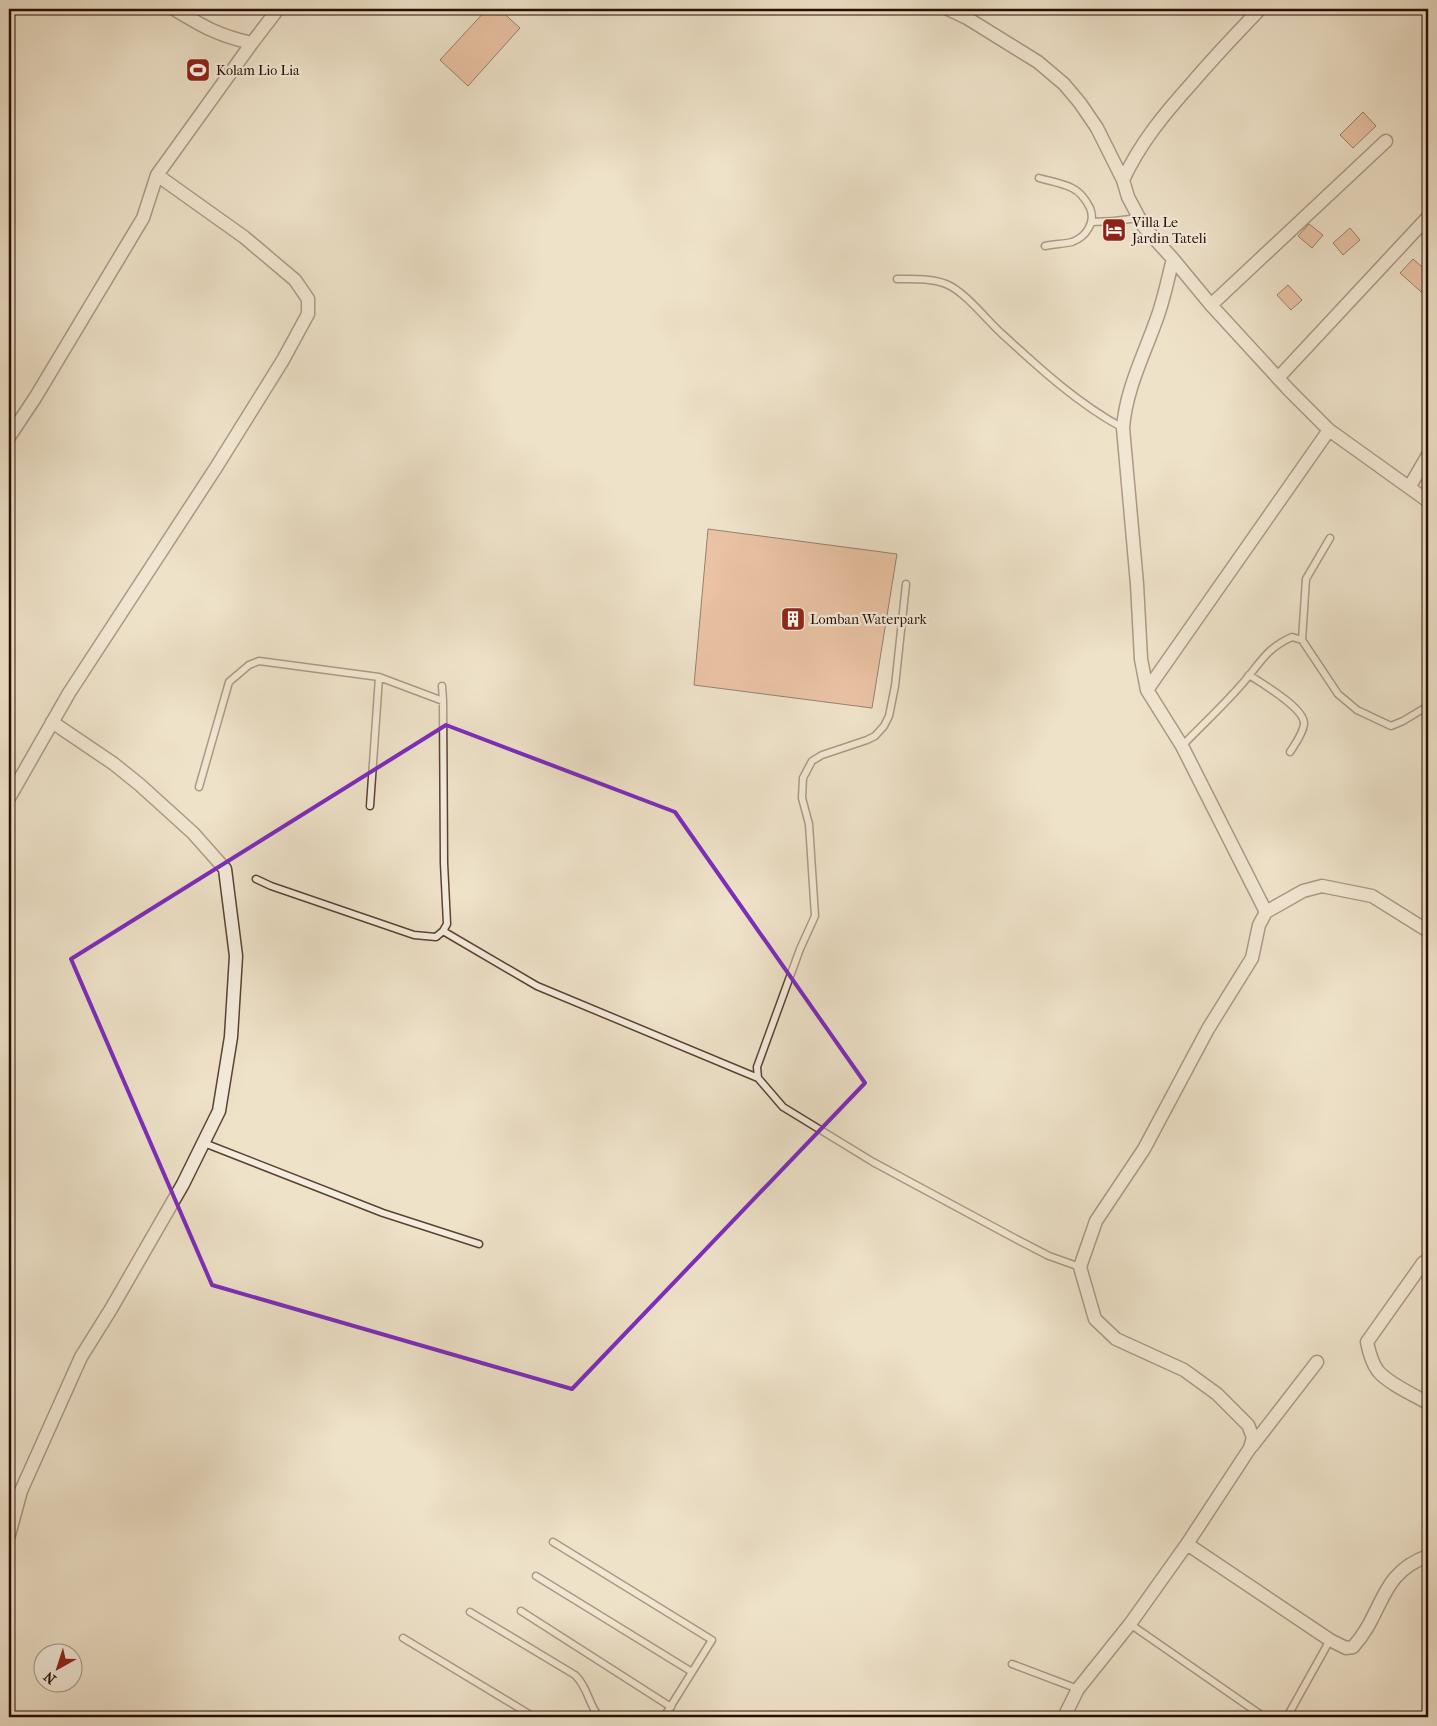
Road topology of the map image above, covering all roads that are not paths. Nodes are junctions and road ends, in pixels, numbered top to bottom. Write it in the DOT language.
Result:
graph roads {
  1 [pos="174,9"];
  2 [pos="278,9"];
  3 [pos="948,9"];
  4 [pos="1260,9"];
  5 [pos="252,43"];
  6 [pos="1386,141"];
  7 [pos="157,176"];
  8 [pos="1039,178"];
  9 [pos="1123,180"];
  10 [pos="1428,217"];
  11 [pos="1139,218"];
  12 [pos="1092,222"];
  13 [pos="1045,246"];
  14 [pos="1173,258"];
  15 [pos="897,279"];
  16 [pos="1211,305"];
  17 [pos="1278,378"];
  18 [pos="1123,428"];
  19 [pos="1329,430"];
  20 [pos="9,437"];
  21 [pos="1428,455"];
  22 [pos="1410,486"];
  23 [pos="1428,501"];
  24 [pos="1330,538"];
  25 [pos="906,584"];
  26 [pos="1302,640"];
  27 [pos="379,677"];
  28 [pos="1243,683"];
  29 [pos="442,686"];
  30 [pos="1147,690"];
  31 [pos="443,701"];
  32 [pos="1428,706"];
  33 [pos="52,722"];
  34 [pos="1182,746"];
  35 [pos="1290,752"];
  36 [pos="199,787"];
  37 [pos="9,798"];
  38 [pos="370,806"];
  39 [pos="256,879"];
  40 [pos="1266,912"];
  41 [pos="443,931"];
  42 [pos="1428,931"];
  43 [pos="758,1078"];
  44 [pos="204,1143"];
  45 [pos="479,1244"];
  46 [pos="1428,1260"];
  47 [pos="1080,1267"];
  48 [pos="1317,1362"];
  49 [pos="1428,1403"];
  50 [pos="1250,1448"];
  51 [pos="9,1535"];
  52 [pos="553,1542"];
  53 [pos="1186,1544"];
  54 [pos="1428,1556"];
  55 [pos="536,1576"];
  56 [pos="521,1611"];
  57 [pos="470,1612"];
  58 [pos="1130,1624"];
  59 [pos="404,1638"];
  60 [pos="1330,1640"];
  61 [pos="1012,1664"];
  62 [pos="692,1672"];
  63 [pos="1078,1689"];
  64 [pos="671,1707"];
  65 [pos="534,1717"];
  66 [pos="600,1717"];
  67 [pos="664,1717"];
  68 [pos="1064,1717"];
  69 [pos="1264,1717"];
  70 [pos="1287,1717"];
  1 -- 5 [label="street"];
  2 -- 5 [label="street"];
  3 -- 9 [label="street"];
  4 -- 9 [label="street"];
  5 -- 7 [label="street"];
  6 -- 16 [label="street"];
  7 -- 20 [label="street"];
  7 -- 33 [label="street"];
  8 -- 12 [label="lane"];
  9 -- 11 [label="street"];
  10 -- 17 [label="street"];
  11 -- 12 [label="lane"];
  11 -- 14 [label="street"];
  12 -- 13 [label="lane"];
  14 -- 16 [label="street"];
  14 -- 18 [label="street"];
  15 -- 18 [label="lane"];
  16 -- 17 [label="street"];
  17 -- 19 [label="street"];
  18 -- 30 [label="street"];
  19 -- 22 [label="street"];
  19 -- 30 [label="street"];
  21 -- 22 [label="street"];
  22 -- 23 [label="street"];
  24 -- 26 [label="lane"];
  25 -- 43 [label="lane"];
  26 -- 28 [label="lane"];
  26 -- 32 [label="lane"];
  27 -- 31 [label="lane"];
  27 -- 36 [label="lane"];
  27 -- 38 [label="lane"];
  28 -- 34 [label="lane"];
  28 -- 35 [label="lane"];
  29 -- 31 [label="lane"];
  30 -- 34 [label="street"];
  31 -- 41 [label="lane"];
  33 -- 37 [label="street"];
  33 -- 44 [label="street"];
  34 -- 40 [label="street"];
  39 -- 41 [label="lane"];
  40 -- 42 [label="street"];
  40 -- 47 [label="street"];
  41 -- 43 [label="lane"];
  43 -- 47 [label="lane"];
  44 -- 45 [label="lane"];
  44 -- 51 [label="street"];
  46 -- 49 [label="street"];
  47 -- 50 [label="street"];
  48 -- 50 [label="street"];
  50 -- 53 [label="street"];
  52 -- 62 [label="lane"];
  53 -- 58 [label="street"];
  53 -- 60 [label="street"];
  54 -- 60 [label="street"];
  55 -- 62 [label="lane"];
  56 -- 64 [label="lane"];
  57 -- 66 [label="lane"];
  58 -- 63 [label="street"];
  58 -- 69 [label="lane"];
  59 -- 65 [label="lane"];
  60 -- 70 [label="lane"];
  61 -- 63 [label="lane"];
  62 -- 64 [label="lane"];
  63 -- 68 [label="street"];
  64 -- 67 [label="lane"];
}
